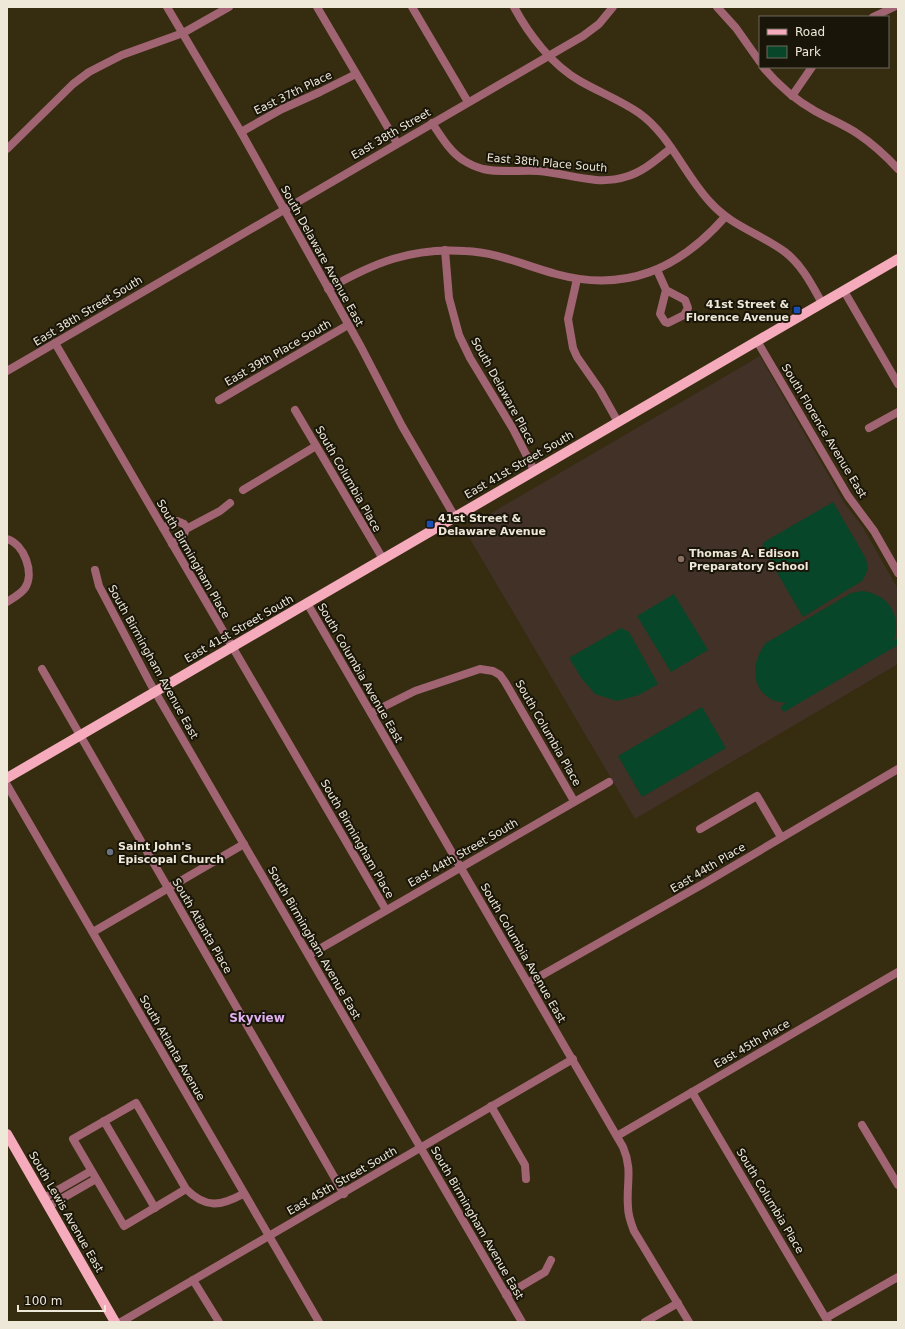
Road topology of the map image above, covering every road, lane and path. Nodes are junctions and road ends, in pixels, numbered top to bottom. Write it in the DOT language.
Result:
graph roads {
  1 [pos="167,7"];
  2 [pos="229,7"];
  3 [pos="317,7"];
  4 [pos="412,7"];
  5 [pos="514,7"];
  6 [pos="717,7"];
  7 [pos="894,7"];
  8 [pos="611,10"];
  9 [pos="875,16"];
  10 [pos="183,33"];
  11 [pos="549,56"];
  12 [pos="759,61"];
  13 [pos="765,68"];
  14 [pos="811,68"];
  15 [pos="356,74"];
  16 [pos="792,96"];
  17 [pos="468,102"];
  18 [pos="432,123"];
  19 [pos="241,132"];
  20 [pos="397,143"];
  21 [pos="671,148"];
  22 [pos="7,149"];
  23 [pos="898,169"];
  24 [pos="283,209"];
  25 [pos="725,217"];
  26 [pos="446,250"];
  27 [pos="898,259"];
  28 [pos="180,269"];
  29 [pos="657,270"];
  30 [pos="577,279"];
  31 [pos="328,289"];
  32 [pos="666,290"];
  33 [pos="844,290"];
  34 [pos="822,303"];
  35 [pos="348,325"];
  36 [pos="757,341"];
  37 [pos="55,343"];
  38 [pos="7,371"];
  39 [pos="898,384"];
  40 [pos="219,400"];
  41 [pos="295,410"];
  42 [pos="898,412"];
  43 [pos="618,422"];
  44 [pos="870,428"];
  45 [pos="316,446"];
  46 [pos="534,470"];
  47 [pos="243,490"];
  48 [pos="230,503"];
  49 [pos="455,517"];
  50 [pos="162,528"];
  51 [pos="186,529"];
  52 [pos="7,539"];
  53 [pos="172,544"];
  54 [pos="383,559"];
  55 [pos="897,568"];
  56 [pos="95,570"];
  57 [pos="9,598"];
  58 [pos="307,603"];
  59 [pos="232,647"];
  60 [pos="42,669"];
  61 [pos="156,692"];
  62 [pos="372,713"];
  63 [pos="80,736"];
  64 [pos="898,769"];
  65 [pos="7,778"];
  66 [pos="609,782"];
  67 [pos="7,785"];
  68 [pos="574,801"];
  69 [pos="700,829"];
  70 [pos="781,837"];
  71 [pos="244,844"];
  72 [pos="461,868"];
  73 [pos="168,888"];
  74 [pos="386,910"];
  75 [pos="93,932"];
  76 [pos="309,955"];
  77 [pos="898,972"];
  78 [pos="528,983"];
  79 [pos="573,1059"];
  80 [pos="692,1092"];
  81 [pos="491,1106"];
  82 [pos="104,1121"];
  83 [pos="862,1125"];
  84 [pos="7,1134"];
  85 [pos="617,1136"];
  86 [pos="421,1148"];
  87 [pos="91,1171"];
  88 [pos="96,1179"];
  89 [pos="526,1179"];
  90 [pos="898,1185"];
  91 [pos="186,1189"];
  92 [pos="243,1194"];
  93 [pos="344,1194"];
  94 [pos="46,1202"];
  95 [pos="155,1208"];
  96 [pos="269,1236"];
  97 [pos="551,1260"];
  98 [pos="898,1277"];
  99 [pos="193,1280"];
  100 [pos="506,1294"];
  101 [pos="678,1303"];
  102 [pos="827,1320"];
  103 [pos="115,1322"];
  104 [pos="121,1322"];
  105 [pos="219,1322"];
  106 [pos="319,1322"];
  107 [pos="522,1322"];
  108 [pos="645,1322"];
  109 [pos="689,1322"];
  1 -- 10 [label="street, South Delaware Avenue East"];
  2 -- 10 [label="street"];
  3 -- 15 [label="street"];
  4 -- 17 [label="street"];
  5 -- 11 [label="street"];
  6 -- 12 [label="street"];
  7 -- 9 [label="street"];
  8 -- 11 [label="street, East 38th Street"];
  10 -- 19 [label="street, South Delaware Avenue East"];
  10 -- 22 [label="street"];
  11 -- 17 [label="street, East 38th Street"];
  11 -- 21 [label="street"];
  13 -- 16 [label="street"];
  14 -- 16 [label="street"];
  15 -- 19 [label="street, East 37th Place"];
  15 -- 20 [label="street"];
  16 -- 23 [label="street"];
  17 -- 18 [label="street, East 38th Street"];
  18 -- 20 [label="street, East 38th Street"];
  18 -- 21 [label="street, East 38th Place South"];
  19 -- 24 [label="street, South Delaware Avenue East"];
  20 -- 24 [label="street, East 38th Street"];
  21 -- 25 [label="street"];
  24 -- 28 [label="street, East 38th Street"];
  24 -- 31 [label="street, South Delaware Avenue East"];
  25 -- 29 [label="street"];
  25 -- 34 [label="street"];
  26 -- 30 [label="street"];
  26 -- 31 [label="street"];
  26 -- 46 [label="street, South Delaware Place"];
  27 -- 33 [label="main road, East 41st Street South"];
  28 -- 37 [label="street, East 38th Street South"];
  29 -- 30 [label="street"];
  29 -- 32 [label="street"];
  30 -- 43 [label="street"];
  31 -- 35 [label="street, South Delaware Avenue East"];
  33 -- 34 [label="main road, East 41st Street South"];
  33 -- 39 [label="street"];
  34 -- 36 [label="main road, East 41st Street South"];
  35 -- 40 [label="street, East 39th Place South"];
  35 -- 49 [label="street, South Delaware Avenue East"];
  36 -- 43 [label="main road, East 41st Street South"];
  36 -- 55 [label="street, South Florence Avenue East"];
  37 -- 38 [label="street, East 38th Street South"];
  37 -- 50 [label="street, South Birmingham Place"];
  41 -- 45 [label="street, South Columbia Place"];
  42 -- 44 [label="street"];
  43 -- 46 [label="main road, East 41st Street South"];
  45 -- 47 [label="street"];
  45 -- 54 [label="street, South Columbia Place"];
  46 -- 49 [label="main road, East 41st Street South"];
  48 -- 51 [label="street"];
  49 -- 54 [label="main road, East 41st Street South"];
  50 -- 51 [label="street"];
  50 -- 53 [label="street, South Birmingham Place"];
  51 -- 53 [label="street"];
  52 -- 57 [label="street"];
  53 -- 59 [label="street, South Birmingham Place"];
  54 -- 58 [label="main road, East 41st Street South"];
  56 -- 61 [label="street, South Birmingham Avenue East"];
  58 -- 59 [label="main road, East 41st Street South"];
  58 -- 62 [label="street, South Columbia Avenue East"];
  59 -- 61 [label="main road, East 41st Street South"];
  59 -- 74 [label="street, South Birmingham Place"];
  60 -- 63 [label="street, South Atlanta Place"];
  61 -- 63 [label="main road, East 41st Street South"];
  61 -- 71 [label="street, South Birmingham Avenue East"];
  62 -- 68 [label="street, South Columbia Place"];
  62 -- 72 [label="street, South Columbia Avenue East"];
  63 -- 65 [label="main road, East 41st Street South"];
  63 -- 73 [label="street, South Atlanta Place"];
  64 -- 70 [label="street, East 44th Place"];
  66 -- 68 [label="street, East 44th Street South"];
  67 -- 75 [label="street, South Atlanta Avenue"];
  68 -- 72 [label="street, East 44th Street South"];
  69 -- 70 [label="street"];
  70 -- 78 [label="street, East 44th Place"];
  71 -- 73 [label="street"];
  71 -- 76 [label="street, South Birmingham Avenue East"];
  72 -- 74 [label="street, East 44th Street South"];
  72 -- 78 [label="street, South Columbia Avenue East"];
  73 -- 75 [label="street"];
  73 -- 93 [label="street, South Atlanta Place"];
  74 -- 76 [label="street, East 44th Street South"];
  75 -- 92 [label="street, South Atlanta Avenue"];
  76 -- 86 [label="street, South Birmingham Avenue East"];
  77 -- 80 [label="street, East 45th Place"];
  78 -- 79 [label="street, South Columbia Avenue East"];
  79 -- 81 [label="street, East 45th Street South"];
  79 -- 85 [label="street, South Columbia Avenue East"];
  80 -- 85 [label="street, East 45th Place"];
  80 -- 102 [label="street, South Columbia Place"];
  81 -- 86 [label="street, East 45th Street South"];
  81 -- 89 [label="street"];
  82 -- 87 [label="street"];
  82 -- 91 [label="street"];
  82 -- 95 [label="street"];
  83 -- 90 [label="street"];
  84 -- 94 [label="main road, South Lewis Avenue East"];
  85 -- 101 [label="street, South Columbia Avenue East"];
  86 -- 93 [label="street, East 45th Street South"];
  86 -- 100 [label="street, South Birmingham Avenue East"];
  87 -- 88 [label="street"];
  87 -- 94 [label="street"];
  88 -- 94 [label="street"];
  88 -- 95 [label="street"];
  91 -- 92 [label="street"];
  91 -- 95 [label="street"];
  92 -- 96 [label="street, South Atlanta Avenue"];
  93 -- 96 [label="street, East 45th Street South"];
  94 -- 103 [label="main road, South Lewis Avenue East"];
  96 -- 99 [label="street, East 45th Street South"];
  96 -- 106 [label="street, South Atlanta Avenue"];
  97 -- 100 [label="street"];
  98 -- 102 [label="street"];
  99 -- 104 [label="street, East 45th Street South"];
  99 -- 105 [label="street"];
  100 -- 107 [label="street, South Birmingham Avenue East"];
  101 -- 108 [label="street"];
  101 -- 109 [label="street, South Columbia Avenue East"];
}
